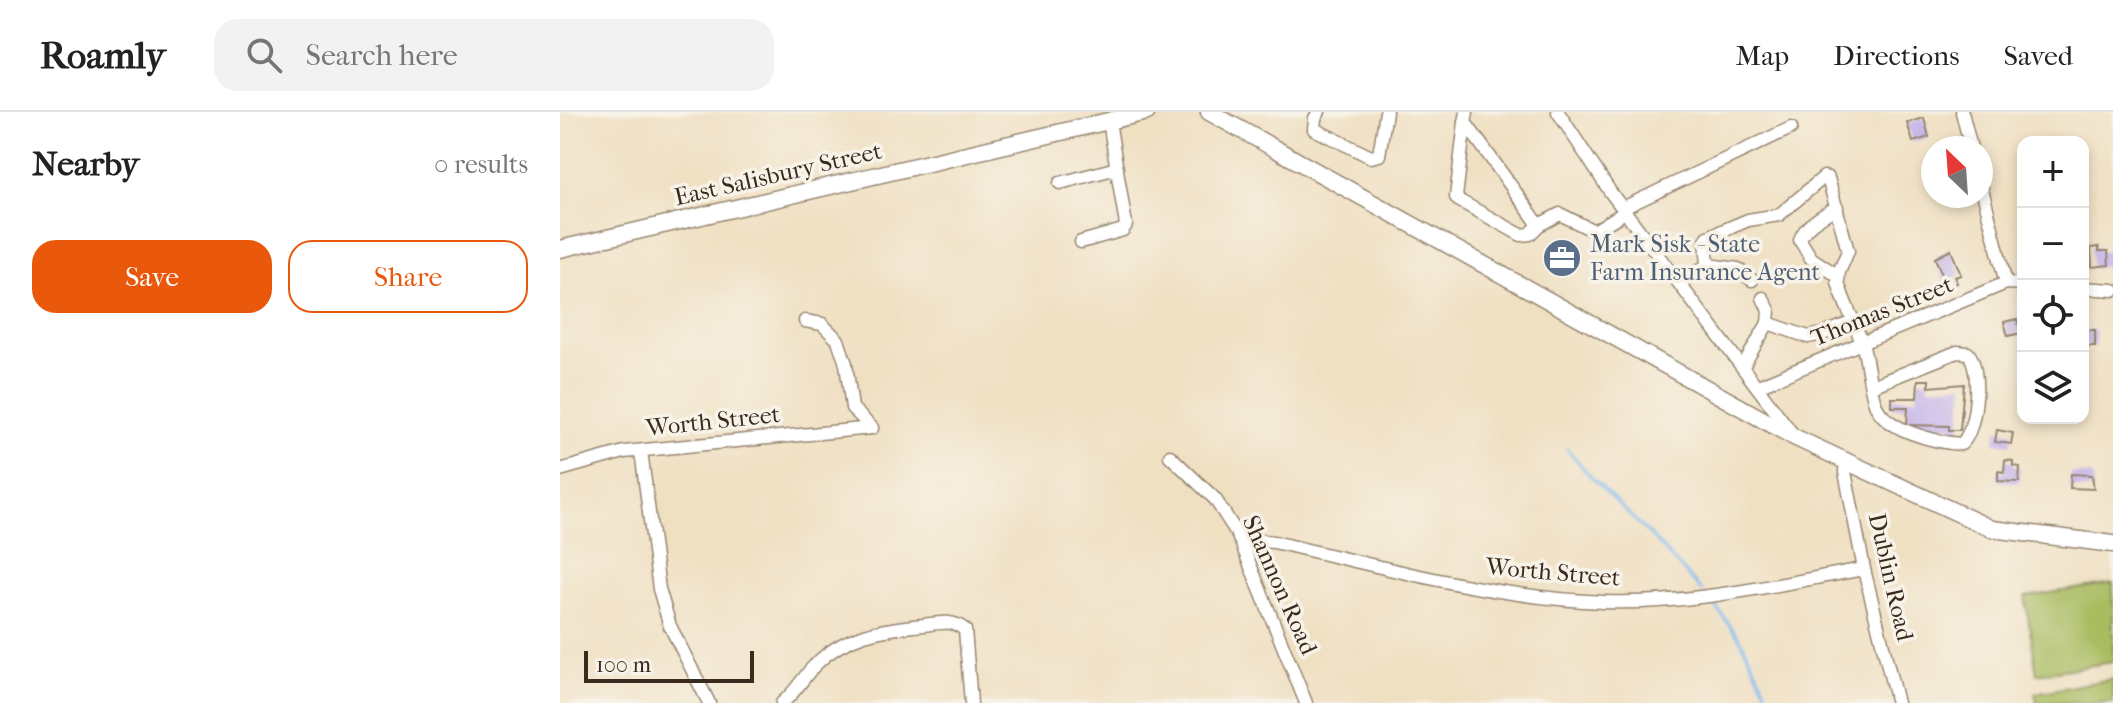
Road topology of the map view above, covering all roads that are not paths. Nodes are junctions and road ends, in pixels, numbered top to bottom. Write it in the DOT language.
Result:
graph roads {
  1 [pos="1147,112"];
  2 [pos="1209,112"];
  3 [pos="1319,112"];
  4 [pos="1386,112"];
  5 [pos="1962,112"];
  6 [pos="1566,116"];
  7 [pos="1466,117"];
  8 [pos="1109,121"];
  9 [pos="1791,128"];
  10 [pos="1968,136"];
  11 [pos="1117,168"];
  12 [pos="1060,183"];
  13 [pos="1837,207"];
  14 [pos="1987,208"];
  15 [pos="1624,210"];
  16 [pos="1539,225"];
  17 [pos="1081,242"];
  18 [pos="560,249"];
  19 [pos="1708,265"];
  20 [pos="1838,276"];
  21 [pos="1752,280"];
  22 [pos="1679,282"];
  23 [pos="2006,283"];
  24 [pos="2017,284"];
  25 [pos="2089,288"];
  26 [pos="2113,290"];
  27 [pos="1763,298"];
  28 [pos="805,321"];
  29 [pos="1853,322"];
  30 [pos="1768,323"];
  31 [pos="1862,343"];
  32 [pos="1743,366"];
  33 [pos="1758,386"];
  34 [pos="1872,386"];
  35 [pos="1749,412"];
  36 [pos="1796,438"];
  37 [pos="641,451"];
  38 [pos="1170,456"];
  39 [pos="1846,461"];
  40 [pos="560,470"];
  41 [pos="1239,539"];
  42 [pos="2113,544"];
  43 [pos="1864,569"];
  44 [pos="709,703"];
  45 [pos="782,703"];
  46 [pos="971,703"];
  47 [pos="1306,703"];
  48 [pos="1897,703"];
  1 -- 8 [label="main road, East Salisbury Street"];
  2 -- 35 [label="main road"];
  3 -- 4 [label="street"];
  5 -- 10 [label="street"];
  6 -- 15 [label="street"];
  7 -- 16 [label="street"];
  7 -- 16 [label="street"];
  8 -- 11 [label="street"];
  8 -- 18 [label="main road, East Salisbury Street"];
  9 -- 15 [label="street"];
  11 -- 12 [label="street"];
  11 -- 17 [label="street"];
  13 -- 19 [label="street"];
  13 -- 20 [label="street"];
  13 -- 20 [label="street"];
  14 -- 23 [label="street"];
  15 -- 16 [label="street"];
  15 -- 22 [label="street"];
  19 -- 21 [label="street"];
  19 -- 22 [label="street"];
  20 -- 29 [label="street"];
  22 -- 32 [label="street"];
  23 -- 24 [label="street, Thomas Street"];
  23 -- 31 [label="street, Thomas Street"];
  25 -- 26 [label="street"];
  27 -- 30 [label="street"];
  28 -- 37 [label="street, Worth Street"];
  29 -- 30 [label="street"];
  29 -- 31 [label="street"];
  30 -- 32 [label="street"];
  31 -- 33 [label="street, Thomas Street"];
  31 -- 34 [label="street"];
  32 -- 33 [label="street"];
  33 -- 35 [label="street"];
  33 -- 36 [label="street"];
  34 -- 34 [label="street"];
  35 -- 36 [label="main road"];
  36 -- 39 [label="main road"];
  37 -- 40 [label="street, Worth Street"];
  37 -- 44 [label="street"];
  38 -- 41 [label="street, Shannon Road"];
  39 -- 42 [label="main road"];
  39 -- 43 [label="street, Dublin Road"];
  41 -- 43 [label="street, Worth Street"];
  41 -- 47 [label="street, Shannon Road"];
  43 -- 48 [label="street, Dublin Road"];
  45 -- 46 [label="street"];
}
